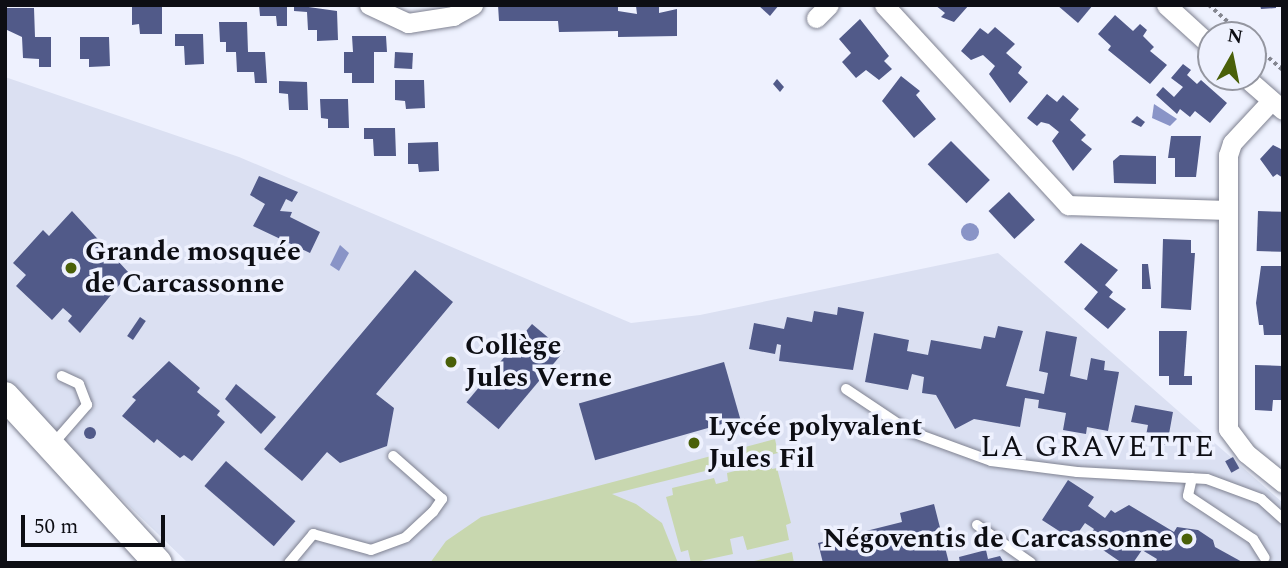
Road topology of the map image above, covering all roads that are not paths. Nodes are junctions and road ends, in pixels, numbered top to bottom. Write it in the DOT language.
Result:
graph roads {
  1 [pos="369,5"];
  2 [pos="473,5"];
  3 [pos="884,5"];
  4 [pos="1166,5"];
  5 [pos="1197,33"];
  6 [pos="1261,91"];
  7 [pos="1277,105"];
  8 [pos="1226,210"];
  9 [pos="62,376"];
  10 [pos="846,389"];
  11 [pos="5,396"];
  12 [pos="50,447"];
  13 [pos="393,456"];
  14 [pos="1192,478"];
  15 [pos="1283,483"];
  16 [pos="1283,519"];
  17 [pos="977,526"];
  18 [pos="1265,558"];
  19 [pos="158,563"];
  20 [pos="289,563"];
  21 [pos="1031,563"];
  1 -- 2 [label="street"];
  3 -- 8 [label="street"];
  4 -- 5 [label="street"];
  6 -- 7 [label="street"];
  7 -- 8 [label="street"];
  8 -- 15 [label="street"];
  9 -- 12 [label="lane"];
  10 -- 14 [label="lane"];
  11 -- 12 [label="street"];
  12 -- 19 [label="street"];
  13 -- 20 [label="lane"];
  14 -- 16 [label="lane"];
  14 -- 18 [label="lane"];
  17 -- 21 [label="lane"];
}
